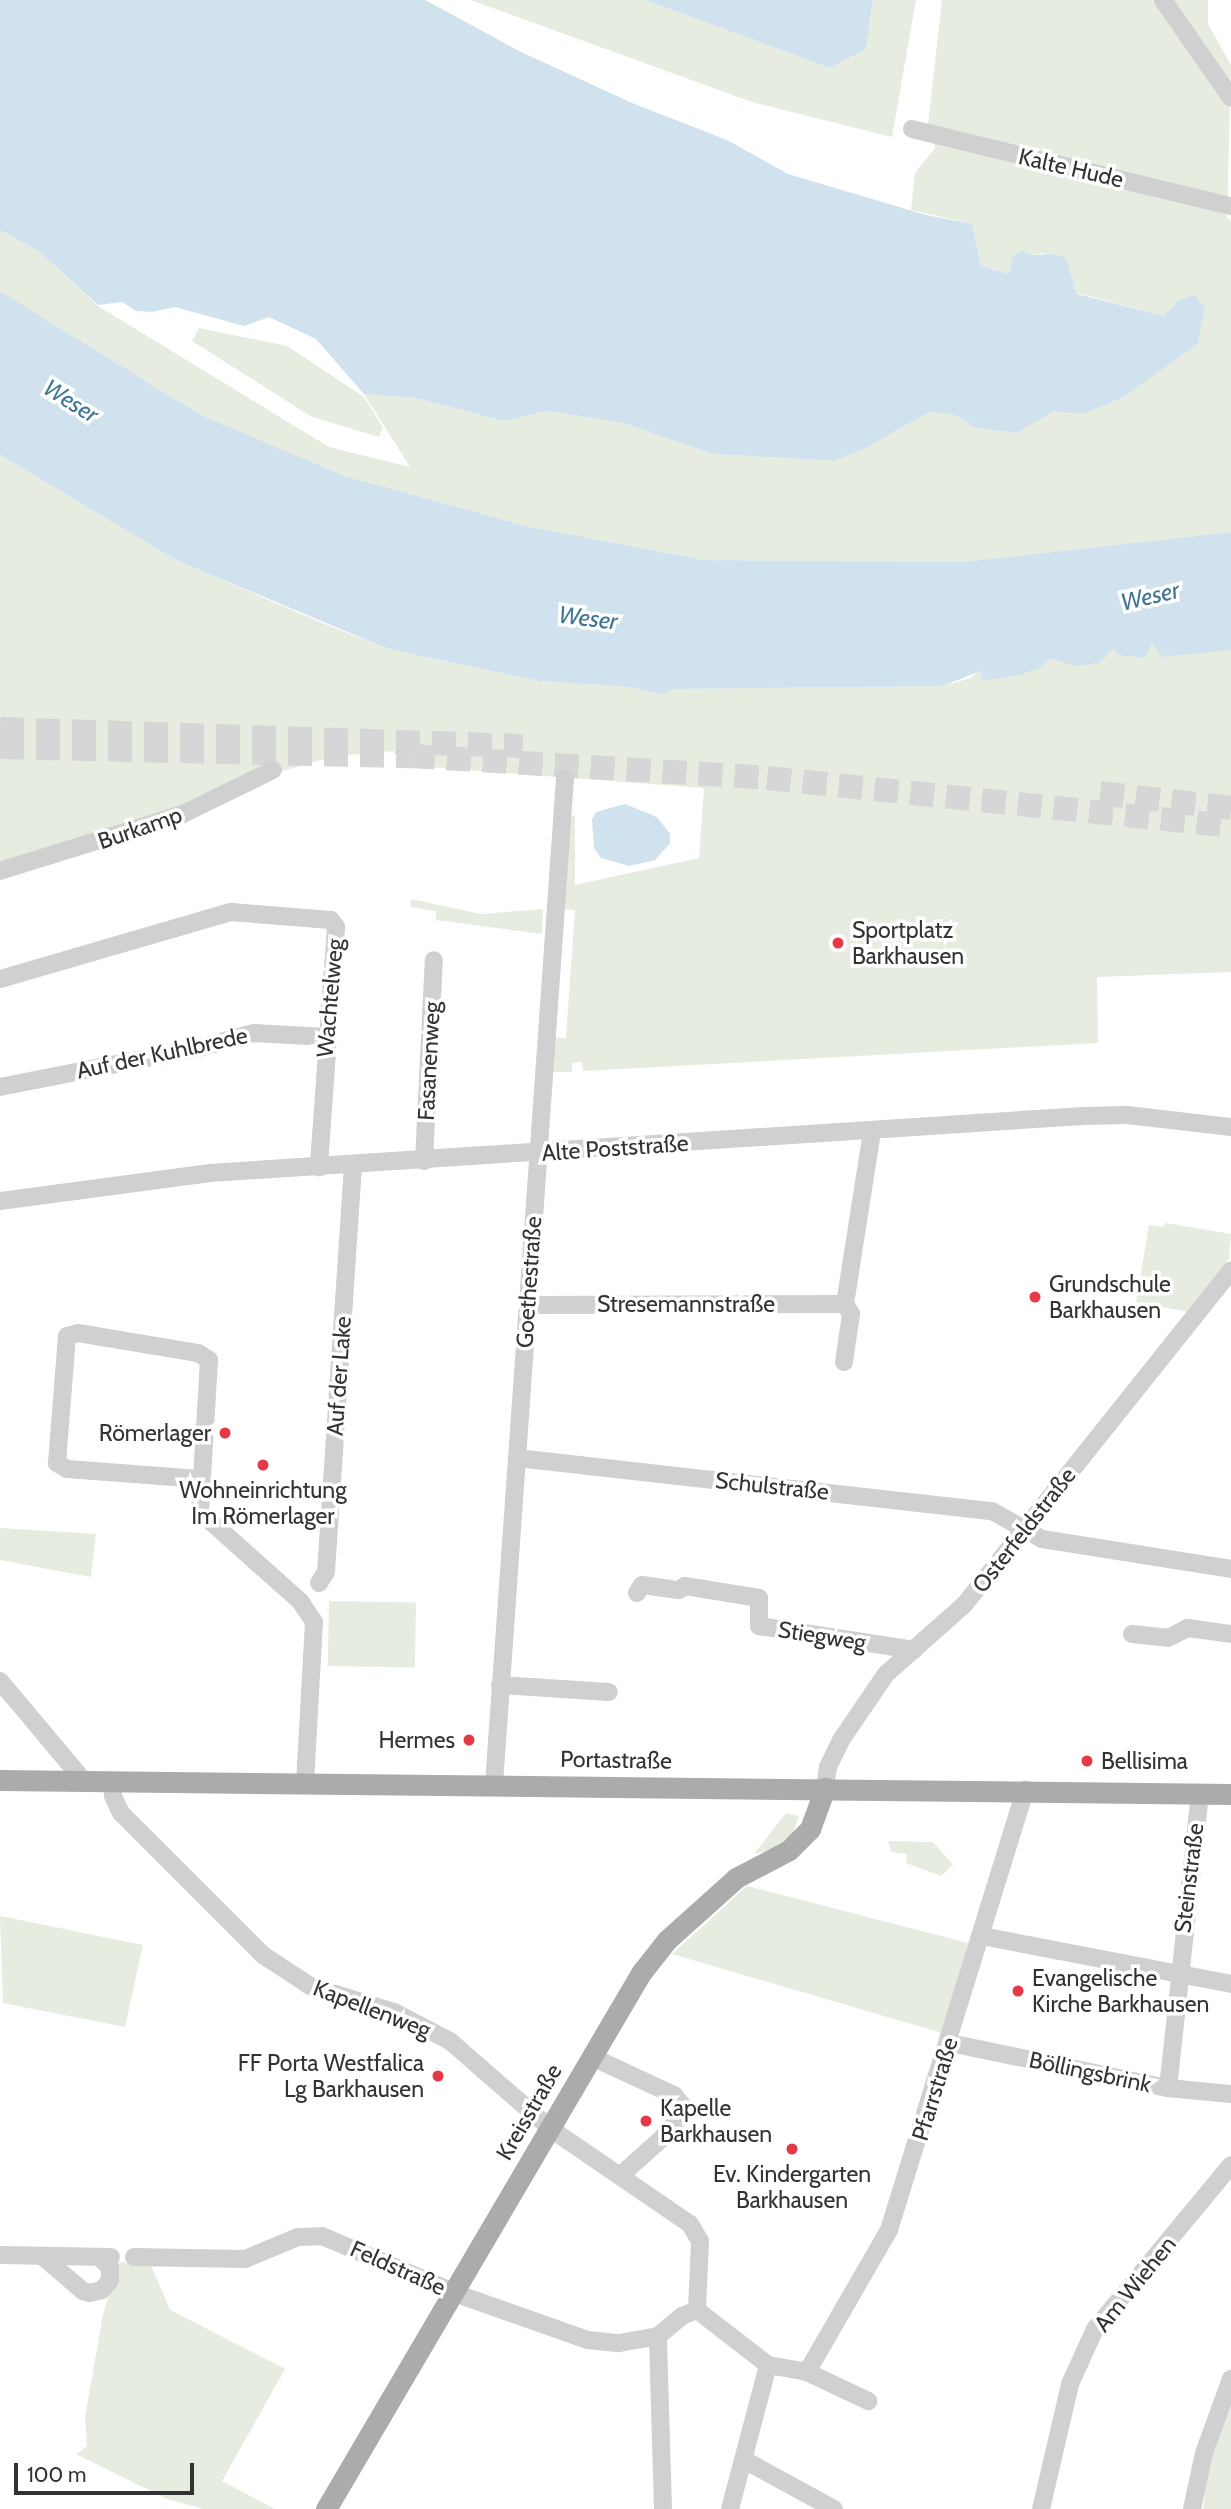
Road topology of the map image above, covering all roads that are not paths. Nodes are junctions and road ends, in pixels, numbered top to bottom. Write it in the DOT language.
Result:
graph roads {
  1 [pos="1163,0"];
  2 [pos="1231,98"];
  3 [pos="912,130"];
  4 [pos="1231,206"];
  5 [pos="274,771"];
  6 [pos="565,779"];
  7 [pos="0,871"];
  8 [pos="433,960"];
  9 [pos="0,979"];
  10 [pos="326,1037"];
  11 [pos="0,1087"];
  12 [pos="1231,1127"];
  13 [pos="872,1131"];
  14 [pos="538,1153"];
  15 [pos="424,1161"];
  16 [pos="353,1165"];
  17 [pos="319,1167"];
  18 [pos="0,1201"];
  19 [pos="1231,1270"];
  20 [pos="527,1304"];
  21 [pos="845,1304"];
  22 [pos="844,1362"];
  23 [pos="517,1458"];
  24 [pos="200,1479"];
  25 [pos="1022,1532"];
  26 [pos="1231,1569"];
  27 [pos="319,1583"];
  28 [pos="637,1593"];
  29 [pos="1132,1634"];
  30 [pos="1231,1634"];
  31 [pos="914,1650"];
  32 [pos="0,1681"];
  33 [pos="500,1685"];
  34 [pos="609,1692"];
  35 [pos="0,1780"];
  36 [pos="84,1781"];
  37 [pos="112,1781"];
  38 [pos="305,1782"];
  39 [pos="494,1784"];
  40 [pos="825,1788"];
  41 [pos="1025,1790"];
  42 [pos="1200,1793"];
  43 [pos="1231,1794"];
  44 [pos="982,1936"];
  45 [pos="1177,1977"];
  46 [pos="1231,1984"];
  47 [pos="950,2043"];
  48 [pos="592,2057"];
  49 [pos="1168,2088"];
  50 [pos="1231,2094"];
  51 [pos="551,2129"];
  52 [pos="1231,2165"];
  53 [pos="621,2175"];
  54 [pos="0,2255"];
  55 [pos="41,2256"];
  56 [pos="134,2257"];
  57 [pos="451,2292"];
  58 [pos="696,2310"];
  59 [pos="658,2336"];
  60 [pos="768,2365"];
  61 [pos="807,2372"];
  62 [pos="1231,2379"];
  63 [pos="868,2401"];
  64 [pos="746,2461"];
  65 [pos="1042,2504"];
  66 [pos="326,2509"];
  67 [pos="663,2509"];
  68 [pos="730,2509"];
  69 [pos="834,2509"];
  70 [pos="1192,2509"];
  1 -- 2 [label="street"];
  3 -- 4 [label="street, Kalte Hude"];
  5 -- 7 [label="street, Burkamp"];
  6 -- 14 [label="street, Goethestraße"];
  8 -- 15 [label="street, Fasanenweg"];
  9 -- 10 [label="street, Wachtelweg"];
  10 -- 11 [label="street, Auf der Kuhlbrede"];
  10 -- 17 [label="street, Wachtelweg"];
  12 -- 13 [label="street, Alte Poststraße"];
  13 -- 14 [label="street, Alte Poststraße"];
  13 -- 21 [label="street"];
  14 -- 15 [label="street, Alte Poststraße"];
  14 -- 20 [label="street, Goethestraße"];
  15 -- 16 [label="street, Alte Poststraße"];
  16 -- 17 [label="street, Alte Poststraße"];
  16 -- 27 [label="street, Auf der Lake"];
  17 -- 18 [label="street, Alte Poststraße"];
  19 -- 25 [label="street, Osterfeldstraße"];
  20 -- 21 [label="street, Stresemannstraße"];
  20 -- 23 [label="street, Goethestraße"];
  21 -- 22 [label="street"];
  23 -- 25 [label="street, Schulstraße"];
  23 -- 33 [label="street, Goethestraße"];
  24 -- 24 [label="street"];
  24 -- 38 [label="street"];
  25 -- 26 [label="street, Schulstraße"];
  25 -- 31 [label="street, Osterfeldstraße"];
  28 -- 31 [label="street, Stiegweg"];
  29 -- 30 [label="street"];
  31 -- 40 [label="street, Osterfeldstraße"];
  32 -- 36 [label="street"];
  33 -- 34 [label="street"];
  33 -- 39 [label="street, Goethestraße"];
  35 -- 36 [label="main road, Portastraße"];
  36 -- 37 [label="main road, Portastraße"];
  37 -- 38 [label="main road, Portastraße"];
  37 -- 51 [label="street, Kapellenweg"];
  38 -- 39 [label="main road, Portastraße"];
  39 -- 40 [label="main road, Portastraße"];
  40 -- 41 [label="main road, Portastraße"];
  40 -- 48 [label="main road, Kreisstraße"];
  41 -- 42 [label="main road, Portastraße"];
  41 -- 44 [label="street, Pfarrstraße"];
  42 -- 43 [label="main road, Portastraße"];
  42 -- 45 [label="street, Steinstraße"];
  44 -- 45 [label="street"];
  44 -- 47 [label="street, Pfarrstraße"];
  45 -- 46 [label="street"];
  45 -- 49 [label="street, Steinstraße"];
  47 -- 49 [label="street, Böllingsbrink"];
  47 -- 61 [label="street, Pfarrstraße"];
  48 -- 51 [label="main road, Kreisstraße"];
  48 -- 53 [label="street"];
  49 -- 50 [label="street, Böllingsbrink"];
  51 -- 53 [label="street, Kapellenweg"];
  51 -- 57 [label="main road, Kreisstraße"];
  52 -- 65 [label="street, Am Wiehen"];
  53 -- 58 [label="street, Kapellenweg"];
  54 -- 55 [label="street"];
  55 -- 55 [label="street"];
  56 -- 57 [label="street, Feldstraße"];
  57 -- 59 [label="street, Feldstraße"];
  57 -- 66 [label="main road, Kreisstraße"];
  58 -- 59 [label="street"];
  58 -- 60 [label="street"];
  59 -- 67 [label="street"];
  60 -- 61 [label="street"];
  60 -- 64 [label="street"];
  61 -- 63 [label="street"];
  62 -- 70 [label="street"];
  64 -- 68 [label="street"];
  64 -- 69 [label="street"];
}
